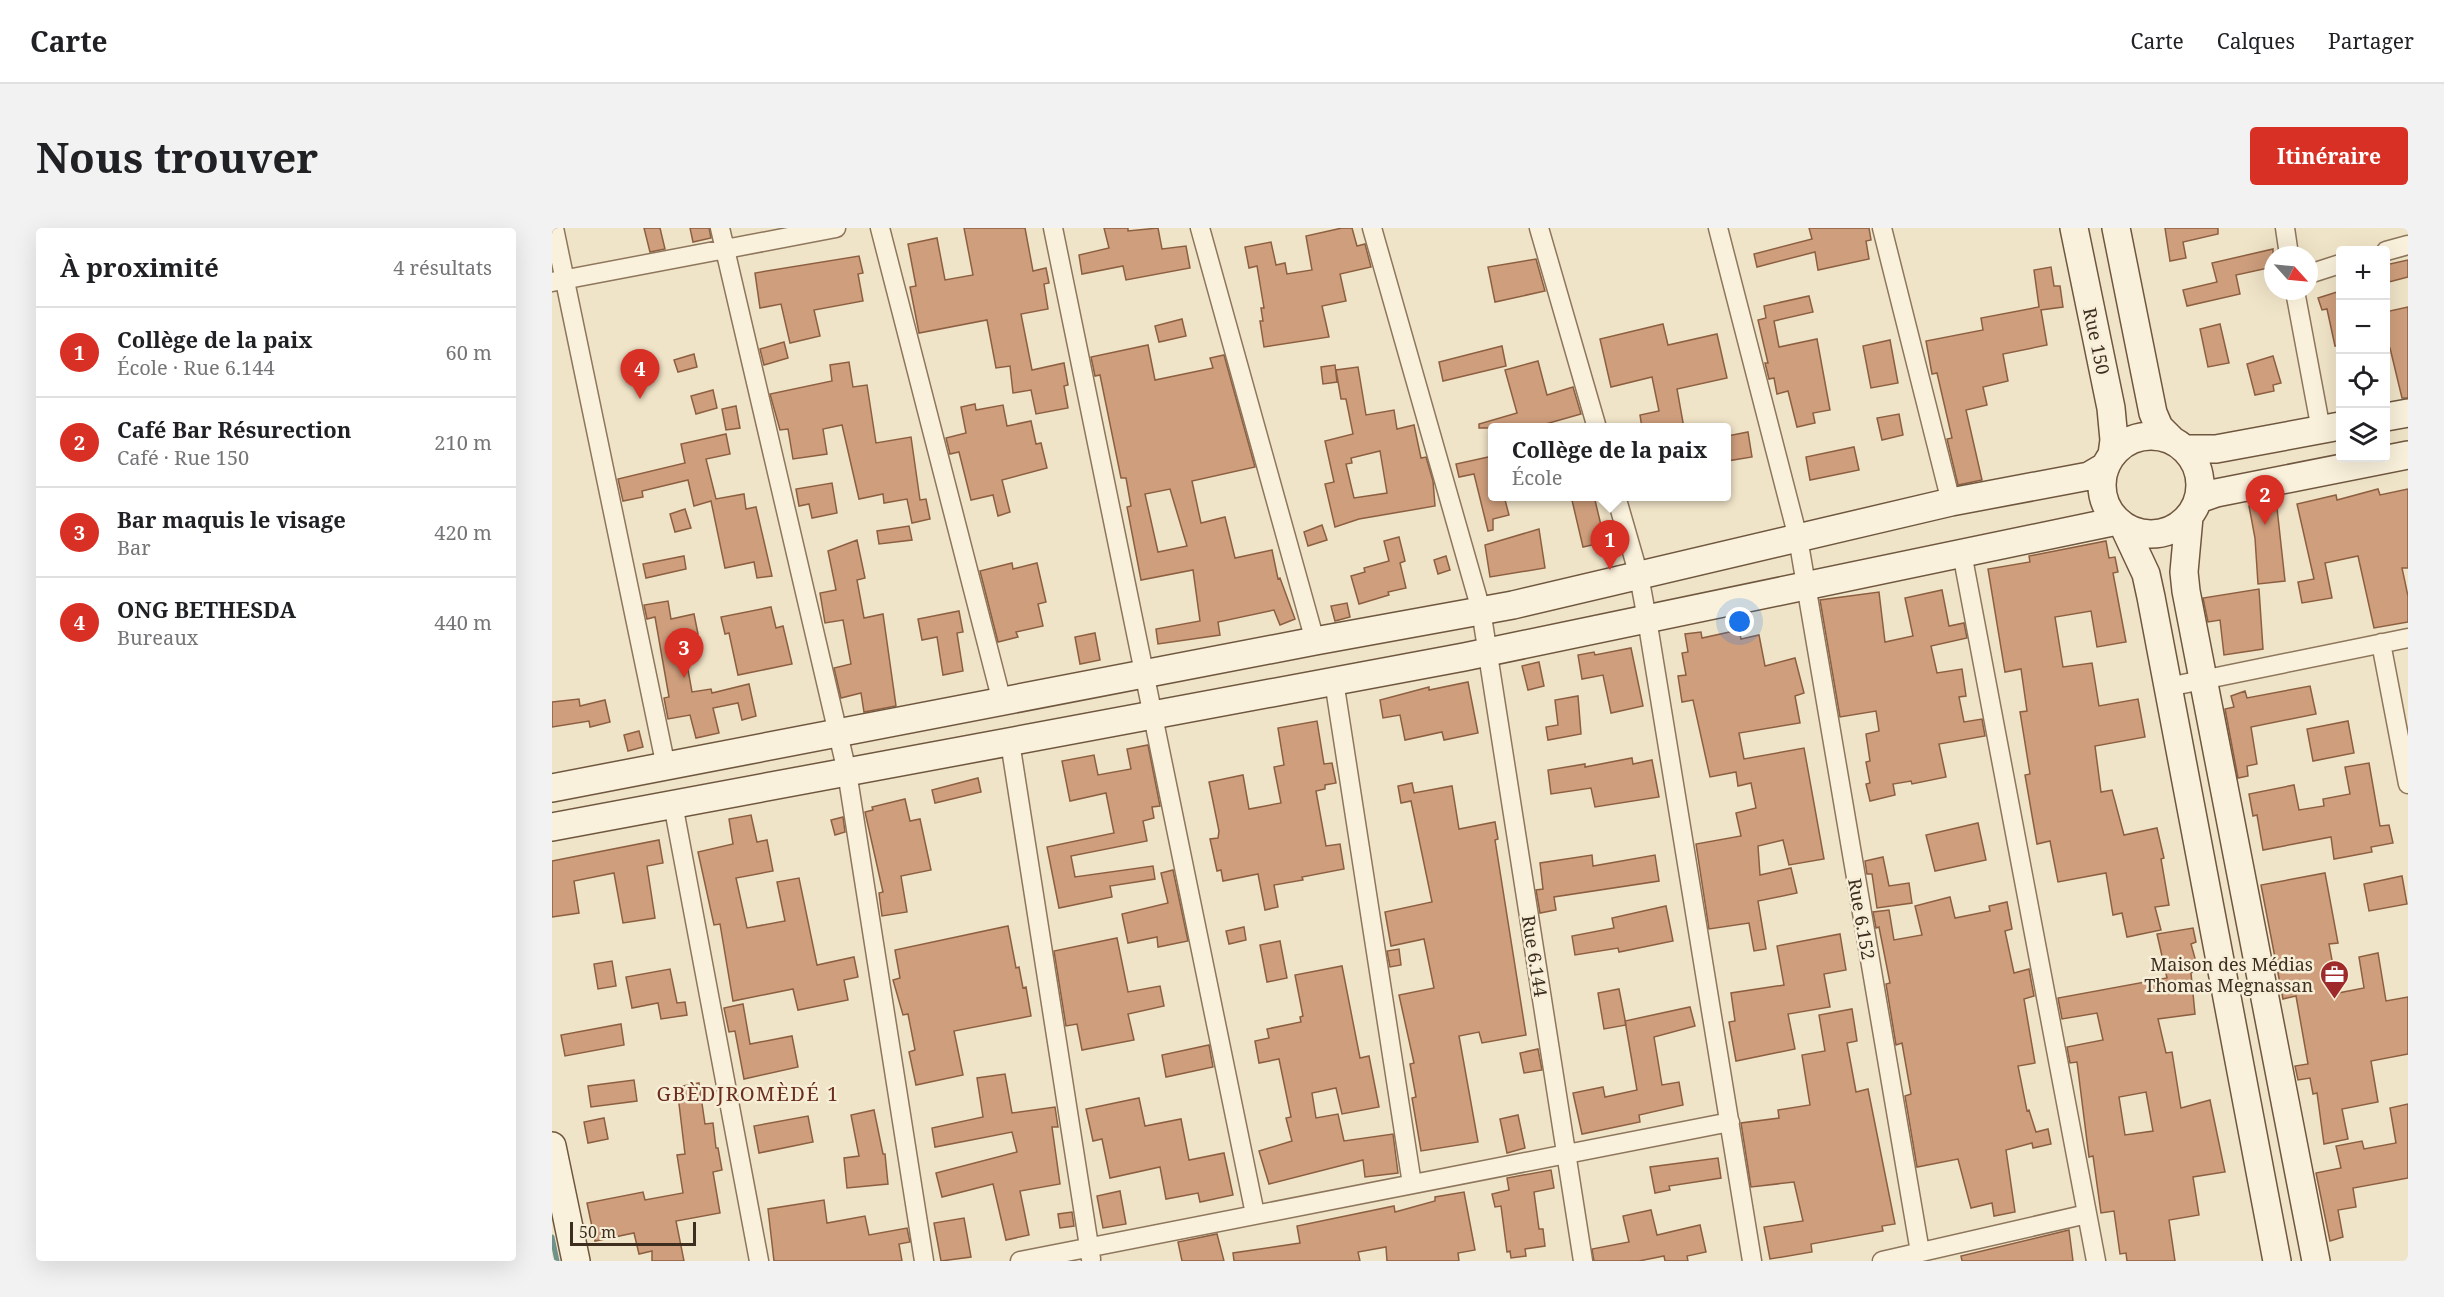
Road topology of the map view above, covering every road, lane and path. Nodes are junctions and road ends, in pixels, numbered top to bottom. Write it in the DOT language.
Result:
graph roads {
  1 [pos="554,228"];
  2 [pos="720,228"];
  3 [pos="836,228"];
  4 [pos="880,228"];
  5 [pos="1053,228"];
  6 [pos="1200,228"];
  7 [pos="1372,228"];
  8 [pos="1539,228"];
  9 [pos="1718,228"];
  10 [pos="1882,228"];
  11 [pos="2074,228"];
  12 [pos="2116,228"];
  13 [pos="2284,228"];
  14 [pos="2408,245"];
  15 [pos="2287,246"];
  16 [pos="724,249"];
  17 [pos="2390,250"];
  18 [pos="2336,265"];
  19 [pos="2318,271"];
  20 [pos="558,281"];
  21 [pos="2297,300"];
  22 [pos="2408,412"];
  23 [pos="2390,416"];
  24 [pos="1596,423"];
  25 [pos="2331,428"];
  26 [pos="2178,444"];
  27 [pos="2408,455"];
  28 [pos="2109,461"];
  29 [pos="1617,501"];
  30 [pos="1951,502"];
  31 [pos="2194,508"];
  32 [pos="2121,524"];
  33 [pos="1798,538"];
  34 [pos="1962,554"];
  35 [pos="1639,576"];
  36 [pos="1805,586"];
  37 [pos="1481,610"];
  38 [pos="1647,619"];
  39 [pos="2408,638"];
  40 [pos="1315,641"];
  41 [pos="2381,643"];
  42 [pos="1487,652"];
  43 [pos="1144,675"];
  44 [pos="2203,680"];
  45 [pos="1334,681"];
  46 [pos="2168,687"];
  47 [pos="1002,702"];
  48 [pos="1153,715"];
  49 [pos="838,734"];
  50 [pos="1010,742"];
  51 [pos="666,766"];
  52 [pos="847,772"];
  53 [pos="2408,784"];
  54 [pos="552,788"];
  55 [pos="673,804"];
  56 [pos="552,827"];
  57 [pos="1730,1122"];
  58 [pos="552,1146"];
  59 [pos="1566,1156"];
  60 [pos="1412,1184"];
  61 [pos="1255,1214"];
  62 [pos="2087,1214"];
  63 [pos="1920,1252"];
  64 [pos="1091,1255"];
  65 [pos="576,1261"];
  66 [pos="759,1261"];
  67 [pos="924,1261"];
  68 [pos="1020,1261"];
  69 [pos="1583,1261"];
  70 [pos="1752,1261"];
  71 [pos="1882,1261"];
  72 [pos="2096,1261"];
  73 [pos="2277,1261"];
  74 [pos="2316,1261"];
  1 -- 20 [label="street"];
  2 -- 16 [label="street"];
  3 -- 16 [label="street"];
  4 -- 47 [label="street"];
  5 -- 43 [label="street"];
  6 -- 40 [label="street"];
  7 -- 37 [label="street, Rue 6.144"];
  8 -- 24 [label="street"];
  9 -- 33 [label="street, Rue 6.152"];
  10 -- 30 [label="street"];
  11 -- 28 [label="main road, Rue 150"];
  12 -- 26 [label="main road"];
  13 -- 15 [label="street"];
  14 -- 17 [label="street"];
  16 -- 20 [label="street"];
  16 -- 49 [label="street"];
  18 -- 19 [label="street"];
  20 -- 51 [label="street"];
  21 -- 25 [label="street"];
  22 -- 23 [label="main road"];
  25 -- 26 [label="main road"];
  26 -- 28 [label="main road"];
  26 -- 31 [label="main road"];
  27 -- 31 [label="main road"];
  28 -- 30 [label="main road"];
  28 -- 32 [label="main road"];
  29 -- 35 [label="street"];
  30 -- 33 [label="main road"];
  31 -- 32 [label="main road"];
  31 -- 44 [label="main road"];
  32 -- 34 [label="main road"];
  32 -- 46 [label="main road"];
  33 -- 35 [label="main road"];
  33 -- 36 [label="street, Rue 6.152"];
  34 -- 36 [label="main road"];
  34 -- 62 [label="street"];
  35 -- 37 [label="main road"];
  35 -- 38 [label="street"];
  36 -- 38 [label="main road"];
  36 -- 63 [label="street, Rue 6.152"];
  37 -- 40 [label="main road"];
  37 -- 42 [label="street, Rue 6.144"];
  38 -- 42 [label="main road"];
  38 -- 57 [label="street"];
  39 -- 41 [label="street"];
  40 -- 43 [label="main road"];
  41 -- 44 [label="street"];
  41 -- 53 [label="street"];
  42 -- 45 [label="main road"];
  42 -- 59 [label="street, Rue 6.144"];
  43 -- 47 [label="main road"];
  43 -- 48 [label="street"];
  44 -- 46 [label="street"];
  44 -- 74 [label="main road"];
  45 -- 48 [label="main road"];
  45 -- 60 [label="street"];
  46 -- 73 [label="main road"];
  47 -- 49 [label="main road"];
  48 -- 50 [label="main road"];
  48 -- 61 [label="street"];
  49 -- 51 [label="main road"];
  49 -- 52 [label="street"];
  50 -- 52 [label="main road"];
  50 -- 64 [label="street"];
  51 -- 54 [label="main road"];
  52 -- 55 [label="main road"];
  52 -- 67 [label="street"];
  55 -- 56 [label="main road"];
  55 -- 66 [label="street"];
  57 -- 59 [label="street"];
  57 -- 70 [label="street"];
  58 -- 65 [label="main road"];
  59 -- 60 [label="street"];
  59 -- 69 [label="street, Rue 6.144"];
  60 -- 61 [label="street"];
  61 -- 64 [label="street"];
  62 -- 63 [label="street"];
  62 -- 72 [label="street"];
  63 -- 71 [label="street"];
  64 -- 68 [label="street"];
}
